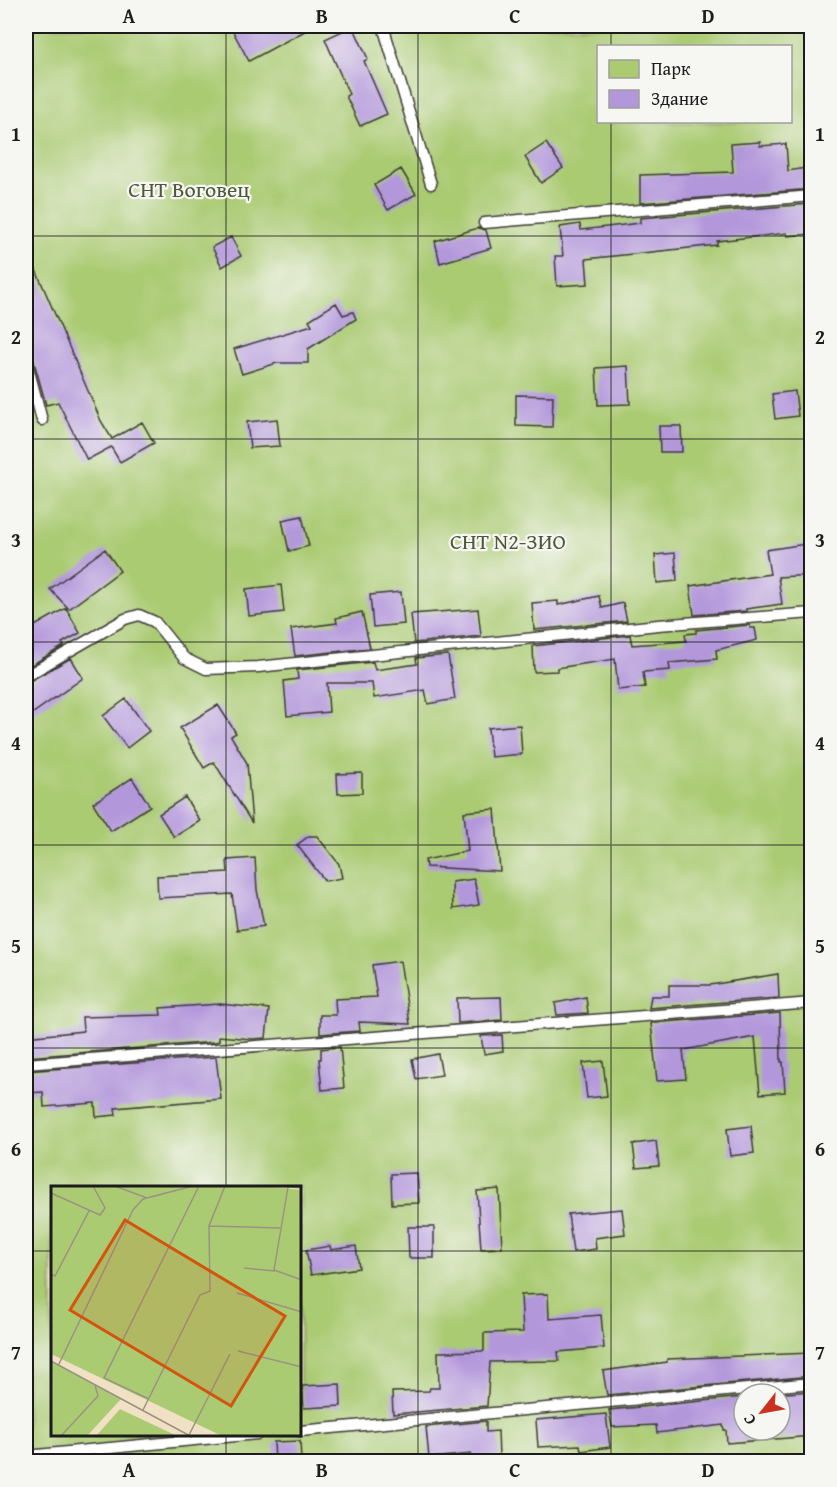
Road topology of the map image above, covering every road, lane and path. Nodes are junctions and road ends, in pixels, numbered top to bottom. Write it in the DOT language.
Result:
graph roads {
  1 [pos="383,26"];
  2 [pos="432,184"];
  3 [pos="812,196"];
  4 [pos="484,223"];
  5 [pos="26,360"];
  6 [pos="42,420"];
  7 [pos="812,613"];
  8 [pos="26,676"];
  9 [pos="812,1003"];
  10 [pos="26,1064"];
  11 [pos="812,1383"];
  12 [pos="302,1431"];
  13 [pos="236,1436"];
  14 [pos="26,1456"];
  1 -- 2 [label="lane"];
  3 -- 4 [label="lane"];
  5 -- 6 [label="lane"];
  7 -- 8 [label="lane"];
  9 -- 10 [label="lane"];
  11 -- 12 [label="lane"];
  13 -- 14 [label="lane"];
}
